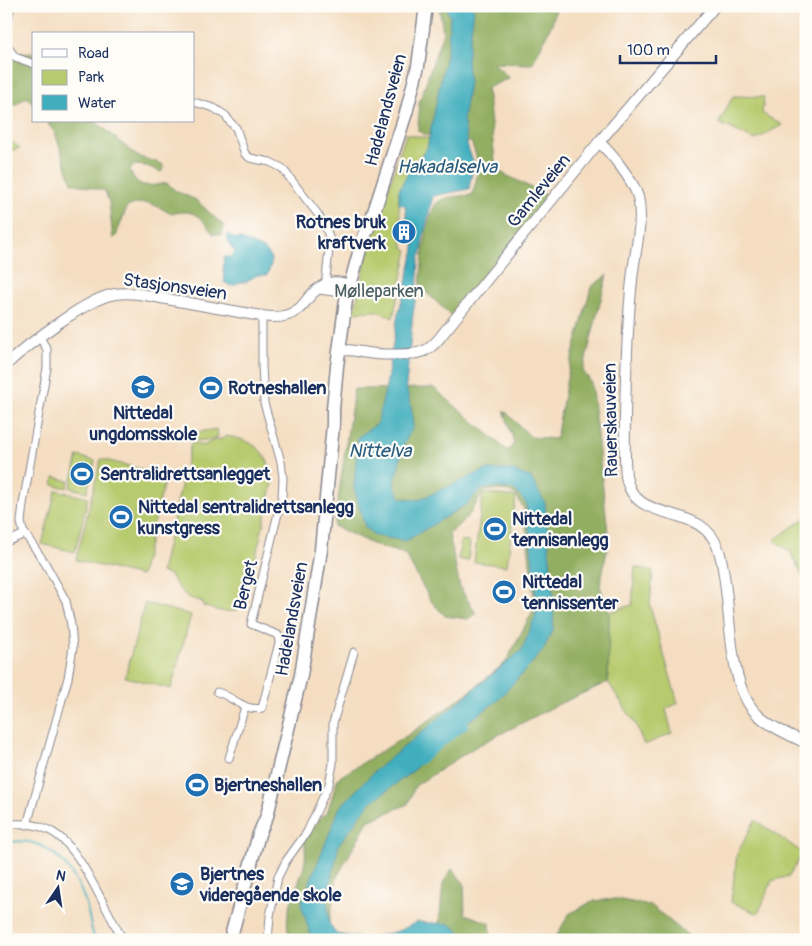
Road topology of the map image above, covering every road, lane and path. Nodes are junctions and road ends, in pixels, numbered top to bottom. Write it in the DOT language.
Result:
graph roads {
  1 [pos="11,6"];
  2 [pos="426,6"];
  3 [pos="715,6"];
  4 [pos="6,28"];
  5 [pos="6,44"];
  6 [pos="32,63"];
  7 [pos="195,102"];
  8 [pos="599,142"];
  9 [pos="323,287"];
  10 [pos="351,289"];
  11 [pos="262,316"];
  12 [pos="40,338"];
  13 [pos="343,352"];
  14 [pos="6,365"];
  15 [pos="25,534"];
  16 [pos="6,542"];
  17 [pos="354,652"];
  18 [pos="217,692"];
  19 [pos="245,707"];
  20 [pos="806,743"];
  21 [pos="229,758"];
  22 [pos="267,816"];
  23 [pos="6,825"];
  24 [pos="27,825"];
  25 [pos="123,940"];
  26 [pos="230,940"];
  27 [pos="239,940"];
  28 [pos="268,940"];
  1 -- 4 [label="street"];
  2 -- 10 [label="highway, Hadelandsveien"];
  3 -- 8 [label="main road, Gamleveien"];
  5 -- 6 [label="street"];
  7 -- 9 [label="street"];
  8 -- 13 [label="main road, Gamleveien"];
  8 -- 20 [label="main road, Rauerskauveien"];
  9 -- 10 [label="main road"];
  9 -- 11 [label="main road, Stasjonsveien"];
  10 -- 13 [label="highway, Hadelandsveien"];
  11 -- 12 [label="main road, Stasjonsveien"];
  11 -- 19 [label="street, Berget"];
  12 -- 14 [label="main road, Stasjonsveien"];
  12 -- 15 [label="street"];
  13 -- 22 [label="highway, Hadelandsveien"];
  15 -- 16 [label="street"];
  15 -- 24 [label="street"];
  17 -- 28 [label="street"];
  18 -- 19 [label="street"];
  19 -- 21 [label="street"];
  22 -- 26 [label="highway, Hadelandsveien"];
  22 -- 27 [label="highway, Hadelandsveien"];
  23 -- 24 [label="street"];
  24 -- 25 [label="street"];
}
